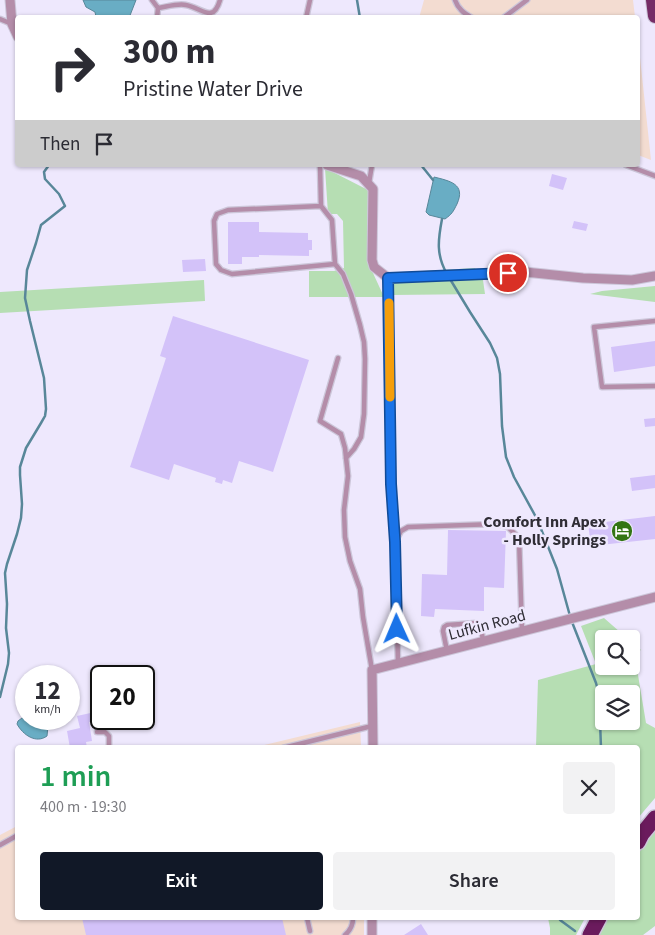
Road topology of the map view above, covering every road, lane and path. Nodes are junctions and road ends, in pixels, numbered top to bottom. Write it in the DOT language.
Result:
graph roads {
  1 [pos="10,0"];
  2 [pos="152,0"];
  3 [pos="220,0"];
  4 [pos="310,0"];
  5 [pos="455,0"];
  6 [pos="527,0"];
  7 [pos="653,0"];
  8 [pos="158,8"];
  9 [pos="157,15"];
  10 [pos="307,15"];
  11 [pos="467,15"];
  12 [pos="507,15"];
  13 [pos="655,16"];
  14 [pos="0,19"];
  15 [pos="12,24"];
  16 [pos="15,30"];
  17 [pos="320,167"];
  18 [pos="372,167"];
  19 [pos="631,167"];
  20 [pos="344,168"];
  21 [pos="655,176"];
  22 [pos="369,184"];
  23 [pos="321,206"];
  24 [pos="335,264"];
  25 [pos="655,276"];
  26 [pos="388,278"];
  27 [pos="655,320"];
  28 [pos="338,358"];
  29 [pos="655,386"];
  30 [pos="346,458"];
  31 [pos="395,542"];
  32 [pos="655,597"];
  33 [pos="522,631"];
  34 [pos="483,641"];
  35 [pos="447,651"];
  36 [pos="398,664"];
  37 [pos="372,670"];
  38 [pos="372,726"];
  39 [pos="98,732"];
  40 [pos="109,745"];
  41 [pos="295,745"];
  42 [pos="373,745"];
  43 [pos="655,818"];
  44 [pos="15,837"];
  45 [pos="640,838"];
  46 [pos="0,846"];
  47 [pos="307,920"];
  48 [pos="353,920"];
  49 [pos="372,920"];
  50 [pos="599,920"];
  51 [pos="310,931"];
  52 [pos="345,935"];
  53 [pos="372,935"];
  54 [pos="590,935"];
  1 -- 15 [label="street"];
  2 -- 8 [label="lane"];
  3 -- 8 [label="lane"];
  4 -- 10 [label="lane"];
  5 -- 11 [label="lane"];
  6 -- 12 [label="lane"];
  7 -- 13 [label="highway"];
  8 -- 9 [label="lane"];
  14 -- 15 [label="lane"];
  15 -- 16 [label="street"];
  17 -- 23 [label="lane"];
  18 -- 22 [label="lane"];
  19 -- 21 [label="lane"];
  20 -- 22 [label="street"];
  22 -- 26 [label="street"];
  23 -- 24 [label="lane"];
  23 -- 24 [label="lane"];
  24 -- 30 [label="lane"];
  25 -- 26 [label="street"];
  26 -- 31 [label="lane"];
  27 -- 29 [label="lane"];
  28 -- 30 [label="lane"];
  30 -- 37 [label="lane"];
  31 -- 33 [label="lane"];
  31 -- 36 [label="lane"];
  32 -- 33 [label="street, Lufkin Road"];
  33 -- 34 [label="street, Lufkin Road"];
  34 -- 35 [label="street, Lufkin Road"];
  34 -- 35 [label="lane"];
  35 -- 36 [label="street, Lufkin Road"];
  36 -- 37 [label="street, Lufkin Road"];
  37 -- 38 [label="street"];
  38 -- 41 [label="lane"];
  38 -- 42 [label="street"];
  39 -- 40 [label="lane"];
  43 -- 45 [label="highway"];
  44 -- 46 [label="lane"];
  47 -- 51 [label="lane"];
  48 -- 52 [label="lane"];
  49 -- 53 [label="street"];
  50 -- 54 [label="highway"];
}
